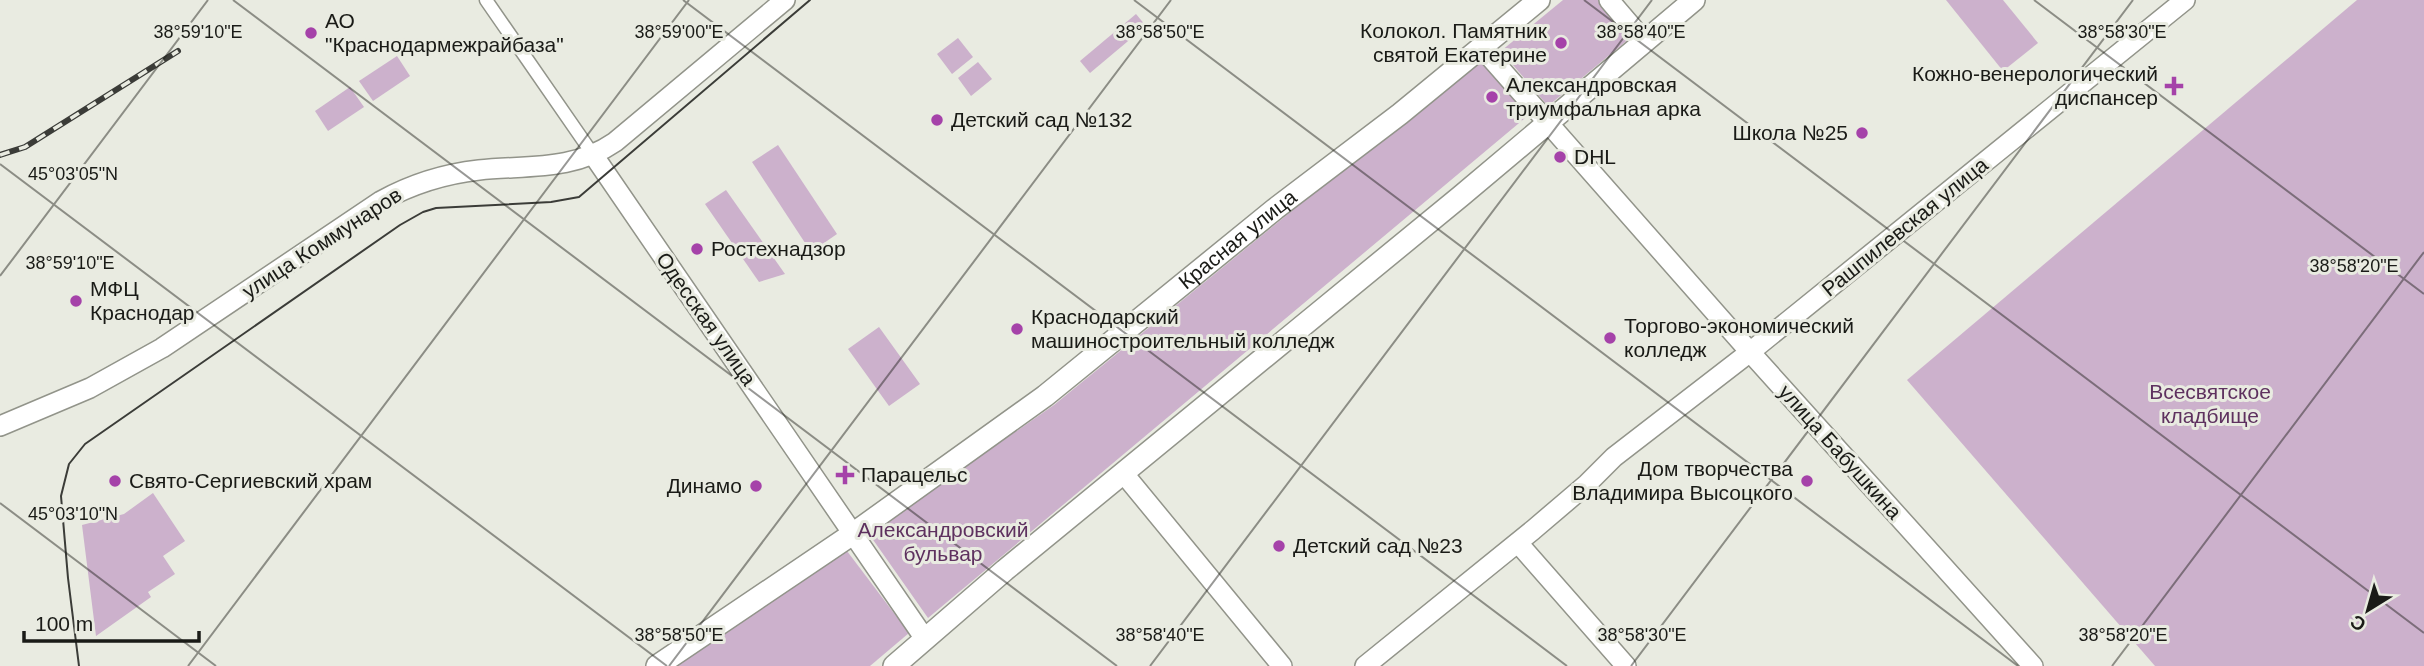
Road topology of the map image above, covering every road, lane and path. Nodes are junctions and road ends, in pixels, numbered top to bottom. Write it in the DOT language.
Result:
graph roads {
  1 [pos="486,0"];
  2 [pos="785,0"];
  3 [pos="1539,0"];
  4 [pos="1609,0"];
  5 [pos="1694,0"];
  6 [pos="2185,0"];
  7 [pos="1644,41"];
  8 [pos="1482,48"];
  9 [pos="1549,121"];
  10 [pos="594,156"];
  11 [pos="1750,352"];
  12 [pos="0,426"];
  13 [pos="1124,474"];
  14 [pos="853,533"];
  15 [pos="1518,543"];
  16 [pos="925,639"];
  17 [pos="656,666"];
  18 [pos="894,666"];
  19 [pos="1282,666"];
  20 [pos="1365,666"];
  21 [pos="1626,666"];
  22 [pos="2033,666"];
  1 -- 10 [label="street, Одесская улица"];
  2 -- 10 [label="street, улица Коммунаров"];
  3 -- 8 [label="main road, Красная улица"];
  4 -- 7 [label="street"];
  5 -- 7 [label="main road"];
  6 -- 11 [label="street, Рашпилевская улица"];
  7 -- 9 [label="main road"];
  8 -- 9 [label="street, улица Бабушкина"];
  8 -- 14 [label="main road, Красная улица"];
  9 -- 11 [label="street, улица Бабушкина"];
  9 -- 13 [label="main road"];
  10 -- 12 [label="street, улица Коммунаров"];
  10 -- 14 [label="street, Одесская улица"];
  11 -- 15 [label="street, Рашпилевская улица"];
  11 -- 22 [label="street, улица Бабушкина"];
  13 -- 16 [label="main road"];
  13 -- 19 [label="street"];
  14 -- 16 [label="street, Одесская улица"];
  14 -- 17 [label="main road, Красная улица"];
  15 -- 20 [label="street, Рашпилевская улица"];
  15 -- 21 [label="street"];
  16 -- 18 [label="main road"];
}
